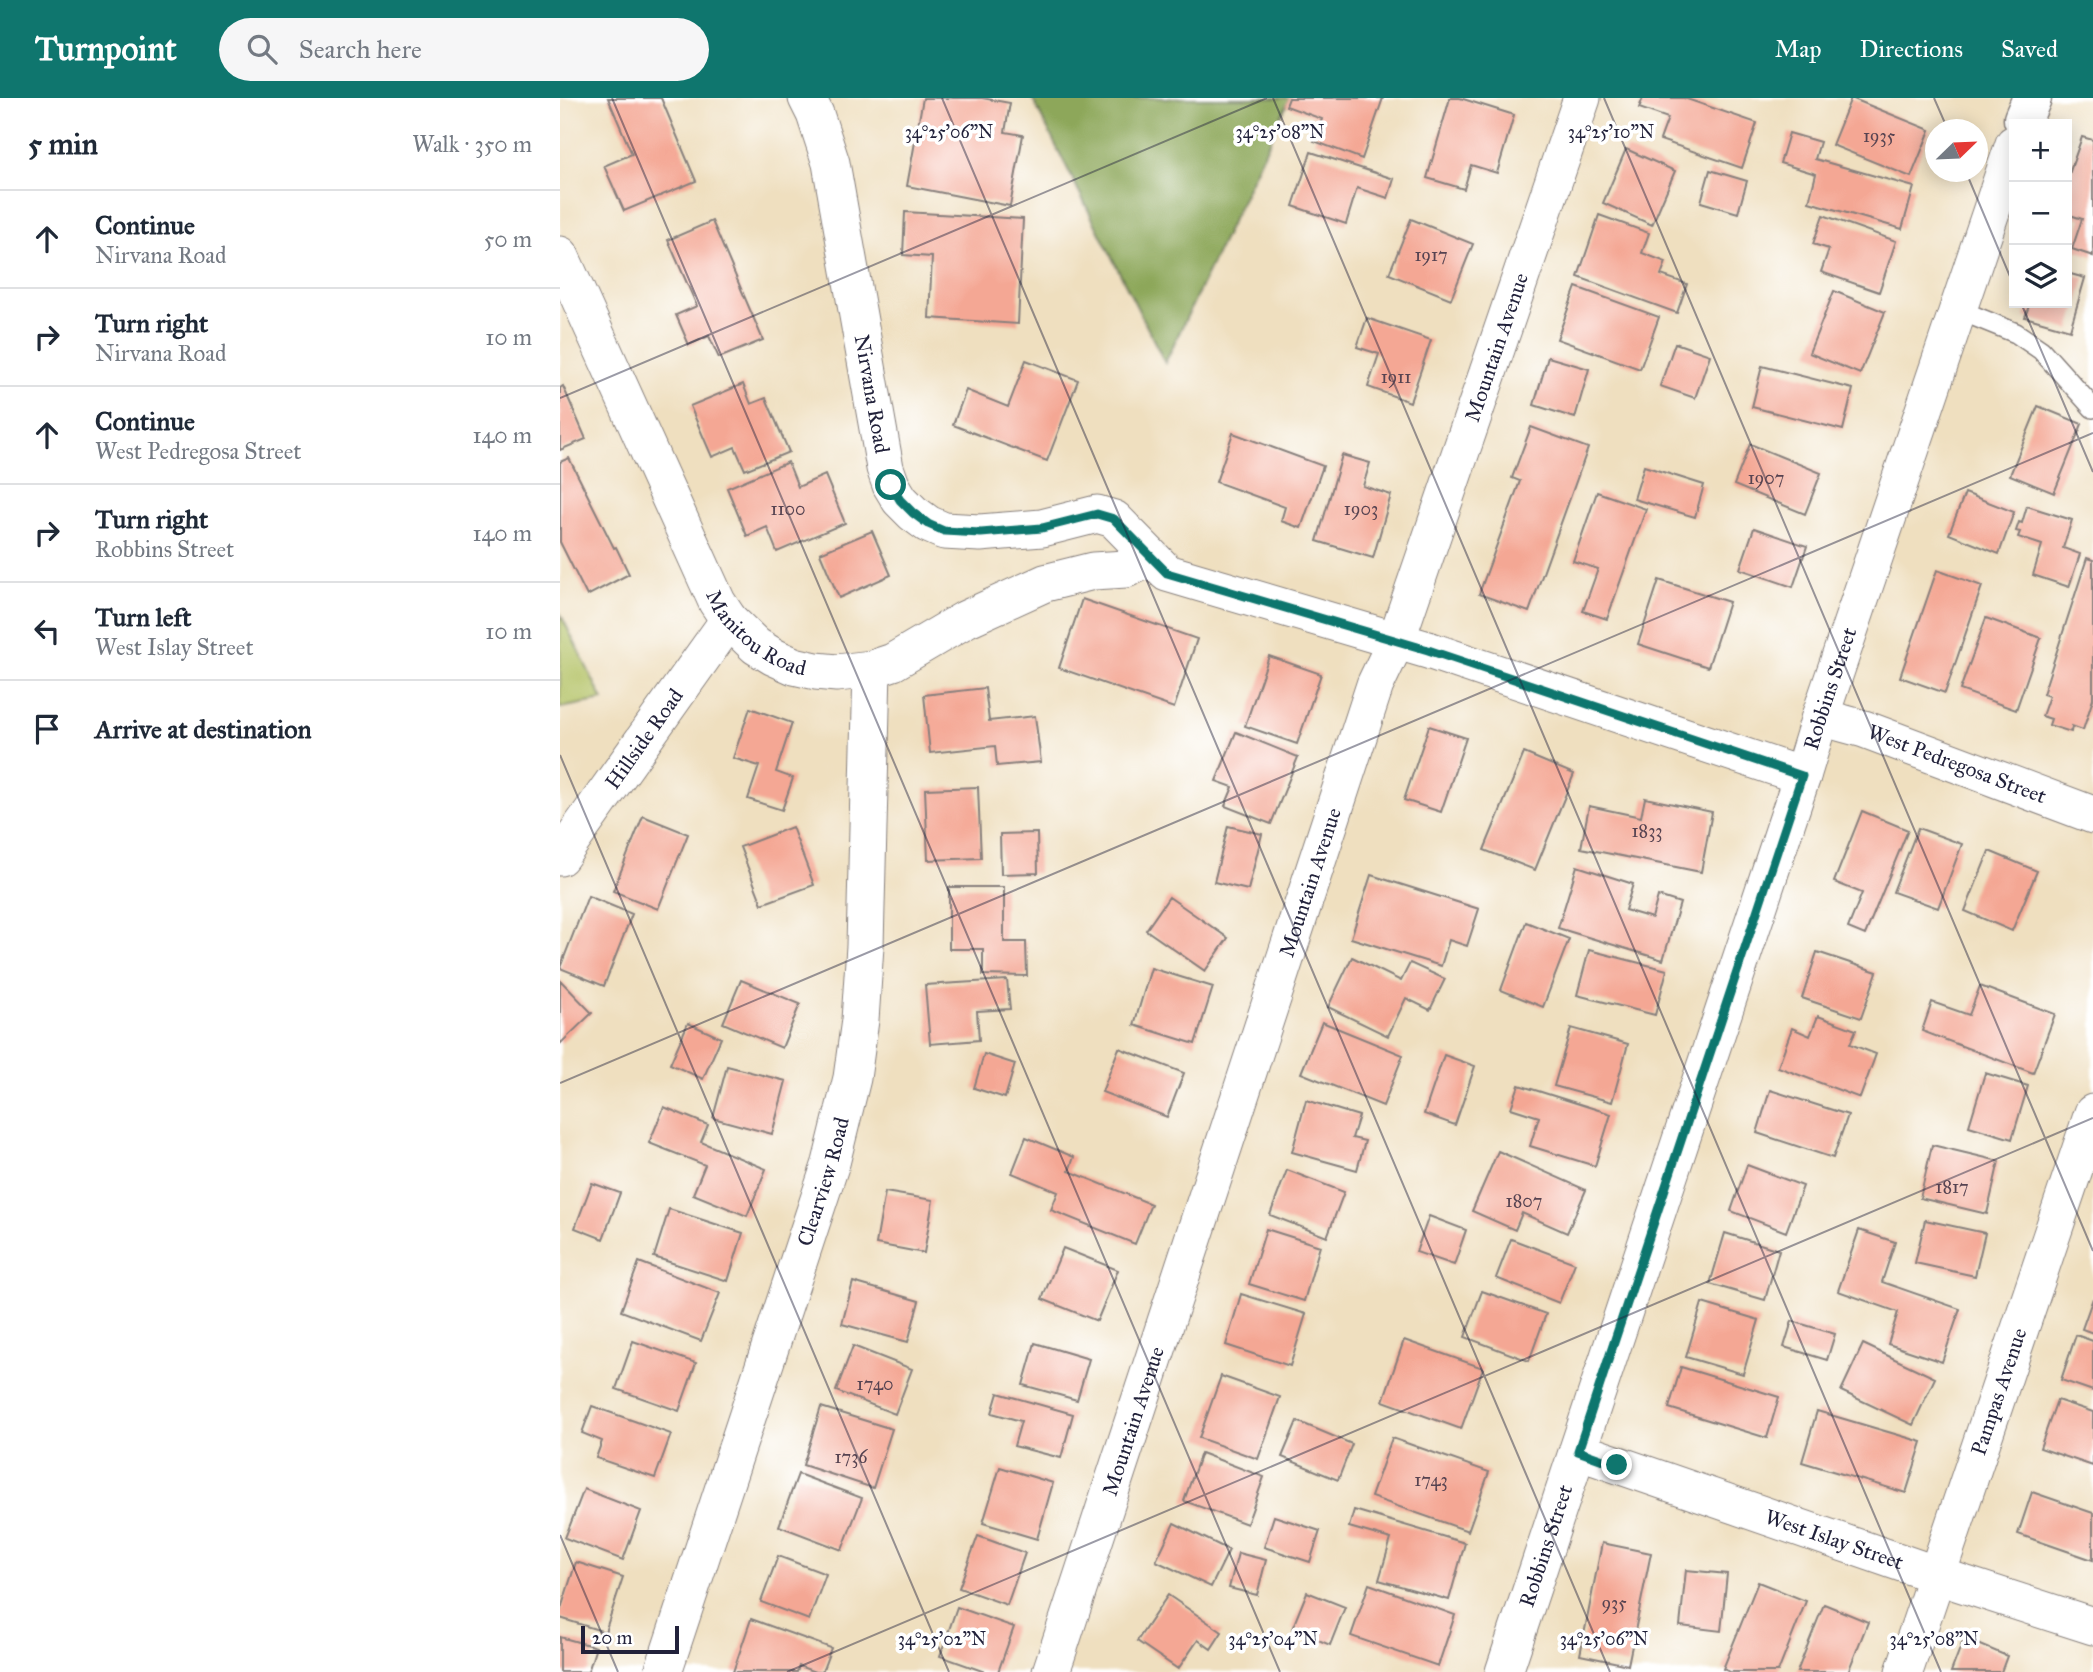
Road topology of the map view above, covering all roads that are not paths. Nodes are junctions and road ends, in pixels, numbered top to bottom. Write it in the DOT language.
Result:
graph roads {
  1 [pos="807,98"];
  2 [pos="1582,98"];
  3 [pos="2009,160"];
  4 [pos="560,255"];
  5 [pos="1959,310"];
  6 [pos="2093,408"];
  7 [pos="1150,558"];
  8 [pos="729,620"];
  9 [pos="1396,640"];
  10 [pos="872,669"];
  11 [pos="1820,717"];
  12 [pos="1802,776"];
  13 [pos="2093,815"];
  14 [pos="560,857"];
  15 [pos="2093,1113"];
  16 [pos="1578,1451"];
  17 [pos="1936,1574"];
  18 [pos="2093,1626"];
  19 [pos="663,1672"];
  20 [pos="1051,1672"];
  21 [pos="1504,1672"];
  22 [pos="1904,1672"];
  1 -- 7 [label="street, Nirvana Road"];
  2 -- 9 [label="street, Mountain Avenue"];
  3 -- 5 [label="street, Robbins Street"];
  4 -- 8 [label="street, Manitou Road"];
  5 -- 6 [label="lane"];
  5 -- 11 [label="street, Robbins Street"];
  7 -- 9 [label="street"];
  7 -- 10 [label="street, Manitou Road"];
  8 -- 10 [label="street, Manitou Road"];
  8 -- 14 [label="street, Hillside Road"];
  9 -- 12 [label="street"];
  9 -- 20 [label="street, Mountain Avenue"];
  10 -- 19 [label="street, Clearview Road"];
  11 -- 12 [label="street, Robbins Street"];
  11 -- 13 [label="street, West Pedregosa Street"];
  12 -- 16 [label="street, Robbins Street"];
  15 -- 17 [label="street, Pampas Avenue"];
  16 -- 17 [label="street, West Islay Street"];
  16 -- 21 [label="street, Robbins Street"];
  17 -- 18 [label="street, West Islay Street"];
  17 -- 22 [label="street, Pampas Avenue"];
}
